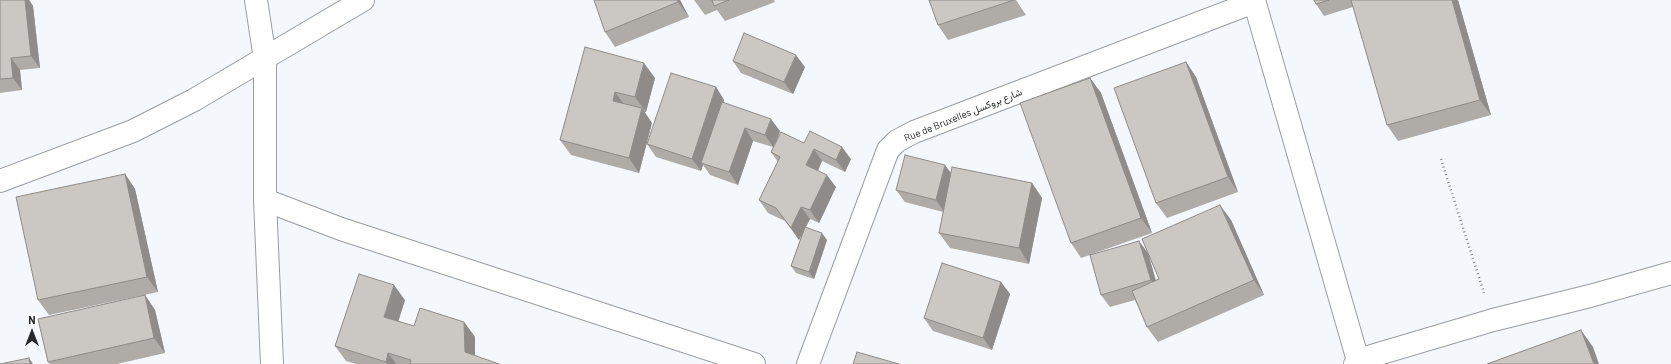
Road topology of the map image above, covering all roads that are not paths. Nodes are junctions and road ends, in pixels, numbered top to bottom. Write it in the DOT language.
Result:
graph roads {
  1 [pos="256,0"];
  2 [pos="363,0"];
  3 [pos="1254,1"];
  4 [pos="265,59"];
  5 [pos="0,181"];
  6 [pos="265,200"];
  7 [pos="1671,273"];
  8 [pos="1357,363"];
  9 [pos="272,364"];
  10 [pos="754,364"];
  11 [pos="808,364"];
  1 -- 4 [label="street"];
  2 -- 4 [label="street"];
  3 -- 8 [label="street"];
  3 -- 11 [label="street, Rue de Bruxelles شارع بروكسل"];
  4 -- 5 [label="street"];
  4 -- 6 [label="street"];
  6 -- 9 [label="street"];
  6 -- 10 [label="street"];
  7 -- 8 [label="street"];
}
